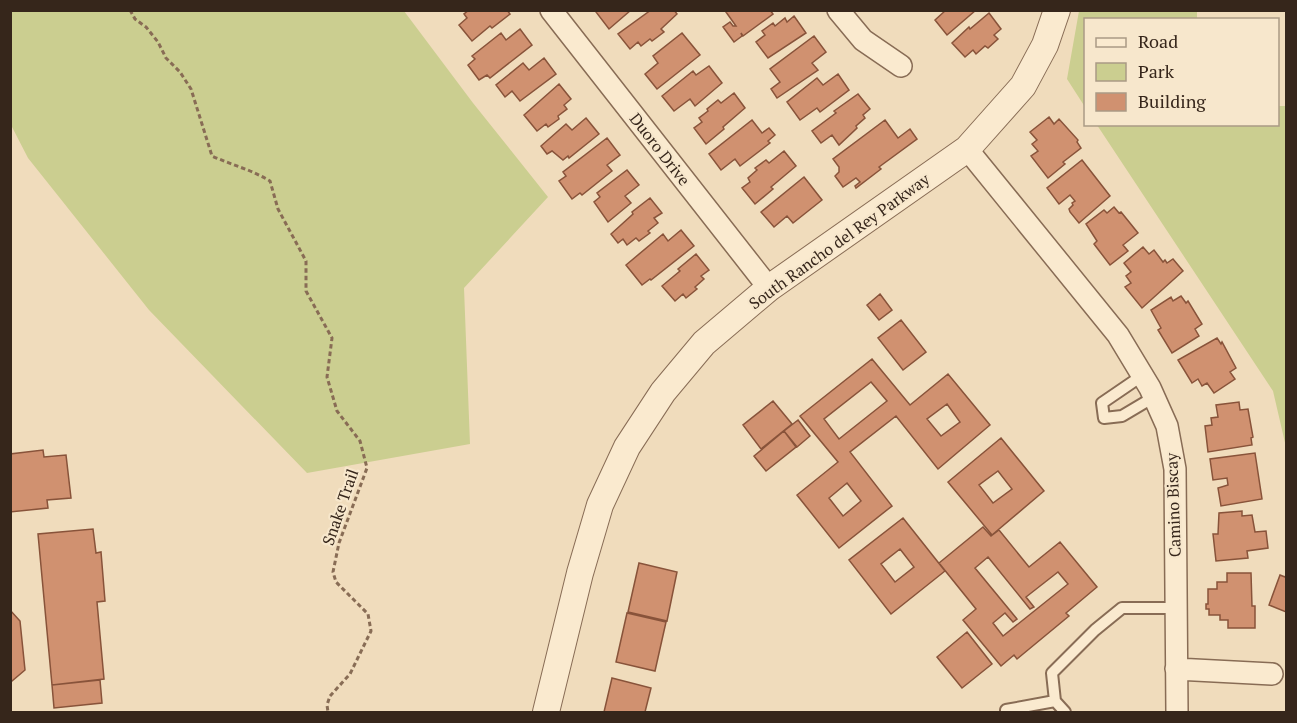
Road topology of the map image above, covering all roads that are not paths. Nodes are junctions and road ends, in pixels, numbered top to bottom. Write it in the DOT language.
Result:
graph roads {
  1 [pos="551,10"];
  2 [pos="838,10"];
  3 [pos="1057,10"];
  4 [pos="901,66"];
  5 [pos="967,149"];
  6 [pos="769,288"];
  7 [pos="1143,375"];
  8 [pos="1154,397"];
  9 [pos="1176,608"];
  10 [pos="1176,669"];
  11 [pos="1272,675"];
  12 [pos="1055,701"];
  13 [pos="1006,710"];
  14 [pos="546,712"];
  15 [pos="1065,712"];
  16 [pos="1177,712"];
  1 -- 6 [label="street, Duoro Drive"];
  2 -- 4 [label="street"];
  3 -- 5 [label="street, South Rancho del Rey Parkway"];
  5 -- 6 [label="street, South Rancho del Rey Parkway"];
  5 -- 7 [label="street, Camino Biscay"];
  6 -- 14 [label="street, South Rancho del Rey Parkway"];
  7 -- 8 [label="street, Camino Biscay"];
  7 -- 8 [label="lane"];
  8 -- 9 [label="street, Camino Biscay"];
  9 -- 10 [label="street, Camino Biscay"];
  9 -- 12 [label="lane"];
  10 -- 11 [label="street"];
  10 -- 16 [label="street, Camino Biscay"];
  12 -- 13 [label="lane"];
  12 -- 15 [label="lane"];
}
